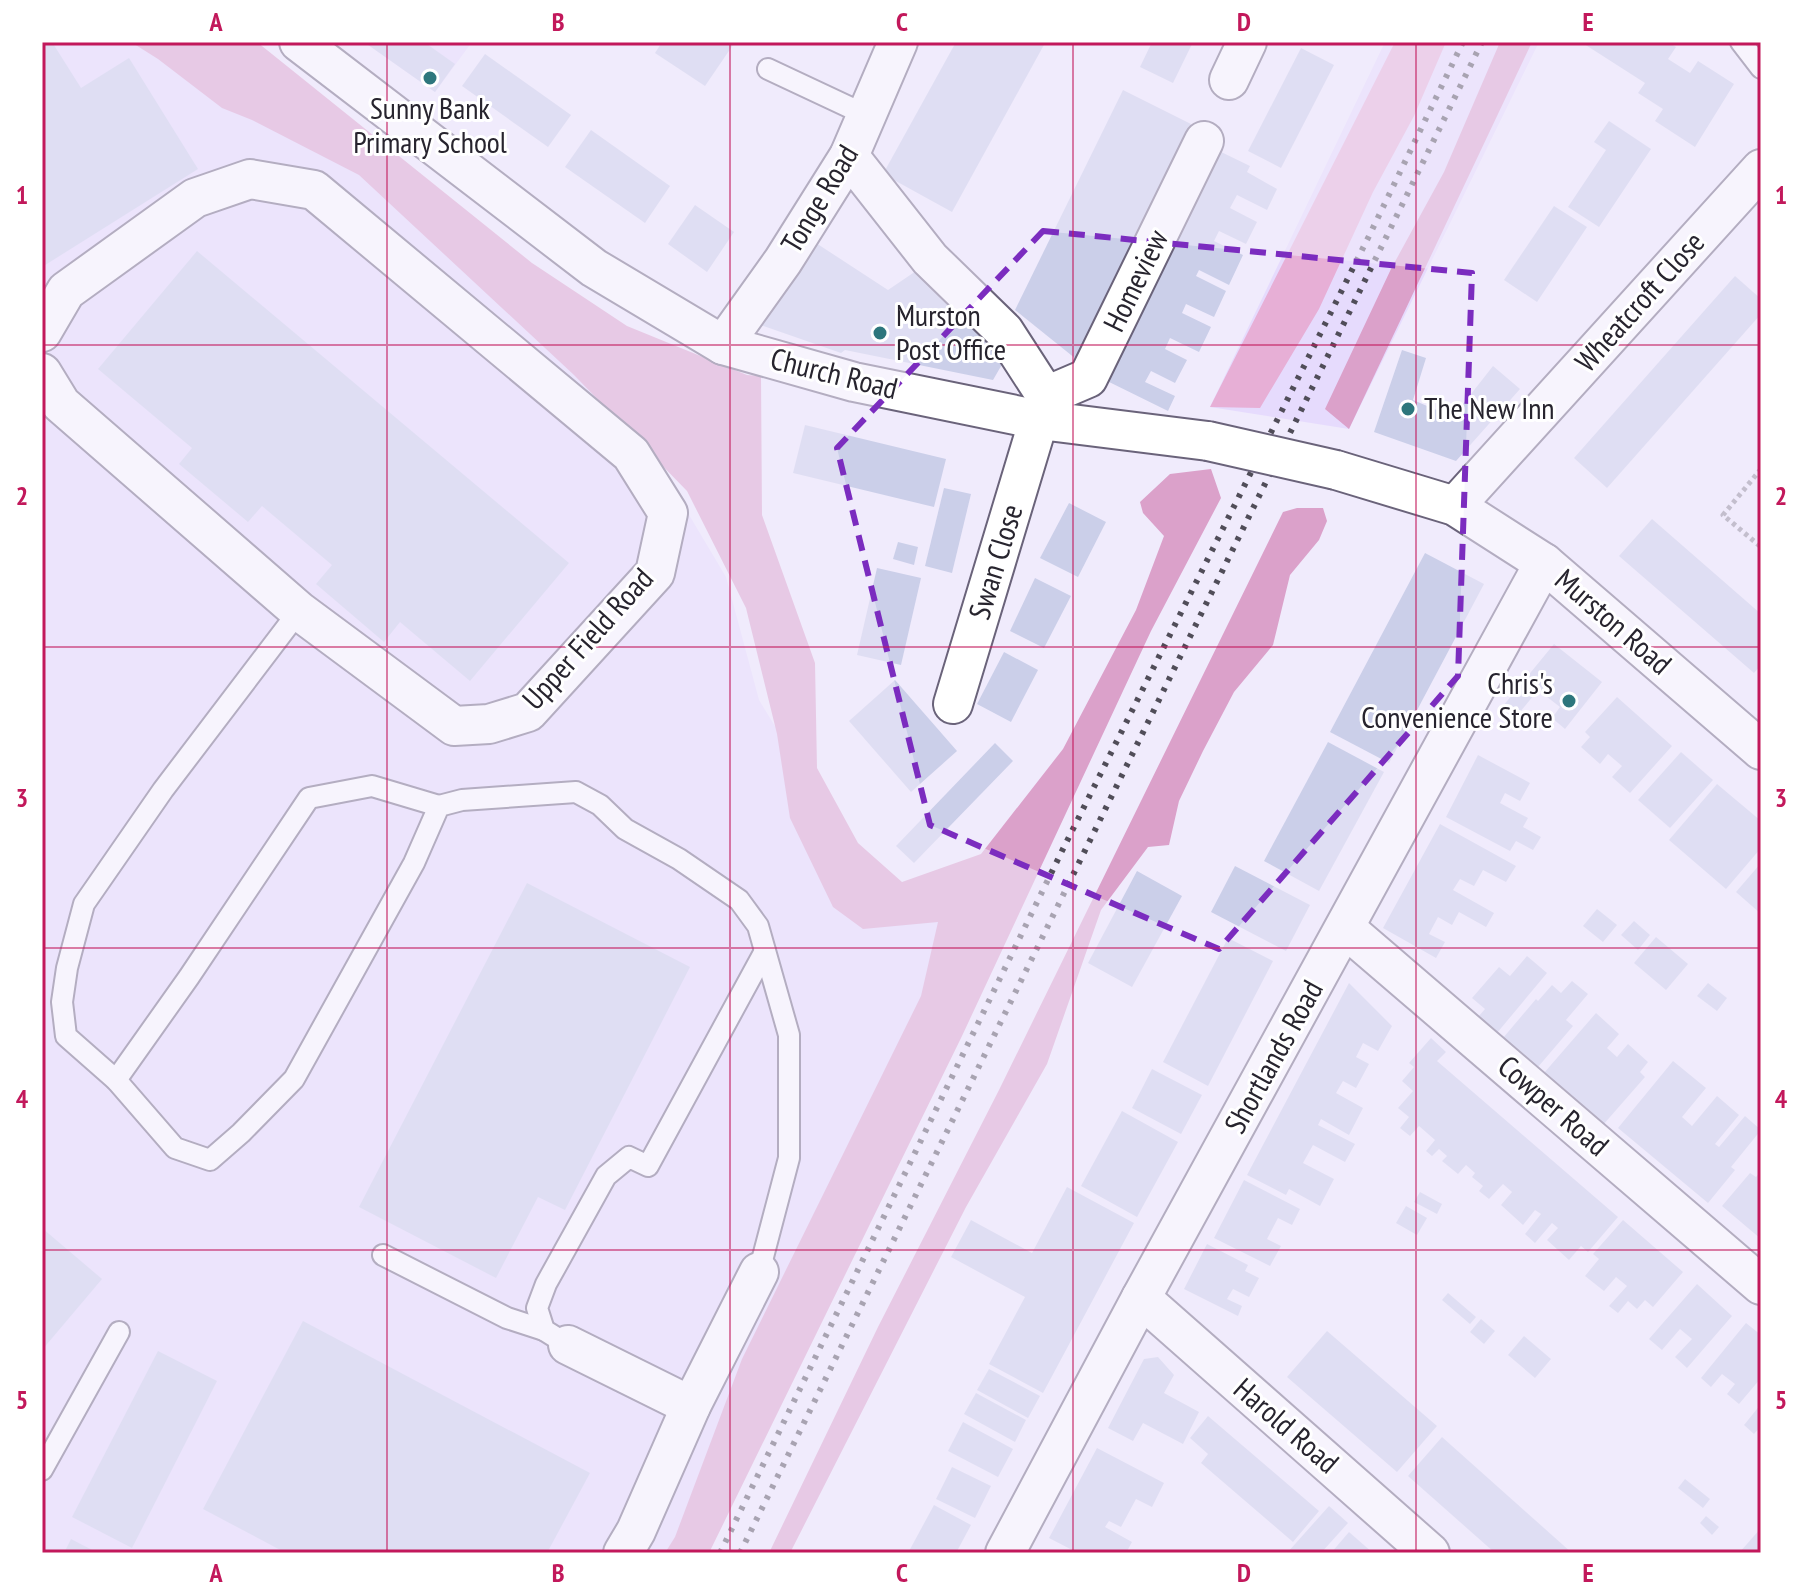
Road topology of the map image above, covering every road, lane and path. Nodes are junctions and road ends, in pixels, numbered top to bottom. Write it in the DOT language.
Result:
graph roads {
  1 [pos="299,42"];
  2 [pos="898,42"];
  3 [pos="1247,42"];
  4 [pos="1741,42"];
  5 [pos="1761,68"];
  6 [pos="768,69"];
  7 [pos="1229,80"];
  8 [pos="866,115"];
  9 [pos="1204,141"];
  10 [pos="849,156"];
  11 [pos="1761,169"];
  12 [pos="42,332"];
  13 [pos="723,345"];
  14 [pos="48,391"];
  15 [pos="1043,408"];
  16 [pos="1761,469"];
  17 [pos="1455,506"];
  18 [pos="1761,547"];
  19 [pos="1544,563"];
  20 [pos="299,611"];
  21 [pos="953,704"];
  22 [pos="1761,750"];
  23 [pos="439,806"];
  24 [pos="1345,928"];
  25 [pos="765,951"];
  26 [pos="116,1080"];
  27 [pos="383,1255"];
  28 [pos="759,1272"];
  29 [pos="1761,1285"];
  30 [pos="1141,1298"];
  31 [pos="119,1332"];
  32 [pos="556,1337"];
  33 [pos="691,1406"];
  34 [pos="42,1470"];
  35 [pos="623,1553"];
  36 [pos="1005,1553"];
  37 [pos="1430,1553"];
  1 -- 13 [label="street, Church Road"];
  2 -- 8 [label="street, Tonge Road"];
  3 -- 7 [label="street"];
  4 -- 5 [label="lane"];
  6 -- 8 [label="lane"];
  8 -- 10 [label="street, Tonge Road"];
  9 -- 15 [label="street, Homeview"];
  10 -- 13 [label="street, Tonge Road"];
  10 -- 15 [label="street"];
  11 -- 17 [label="street, Wheatcroft Close"];
  12 -- 20 [label="street, Upper Field Road"];
  13 -- 15 [label="street, Church Road"];
  14 -- 20 [label="street, Upper Field Road"];
  15 -- 17 [label="street, Church Road, bridge"];
  15 -- 21 [label="street, Swan Close"];
  16 -- 18 [label="path"];
  17 -- 19 [label="street, Murston Road"];
  19 -- 22 [label="street, Murston Road"];
  19 -- 24 [label="street, Shortlands Road"];
  20 -- 26 [label="lane"];
  23 -- 25 [label="lane"];
  23 -- 26 [label="lane"];
  23 -- 26 [label="lane"];
  24 -- 29 [label="street, Cowper Road"];
  24 -- 30 [label="street, Shortlands Road"];
  25 -- 28 [label="lane"];
  25 -- 32 [label="lane"];
  27 -- 32 [label="lane"];
  28 -- 33 [label="street"];
  30 -- 36 [label="street, Shortlands Road"];
  30 -- 37 [label="street, Harold Road"];
  31 -- 34 [label="lane"];
  32 -- 33 [label="street"];
  33 -- 35 [label="street"];
}
